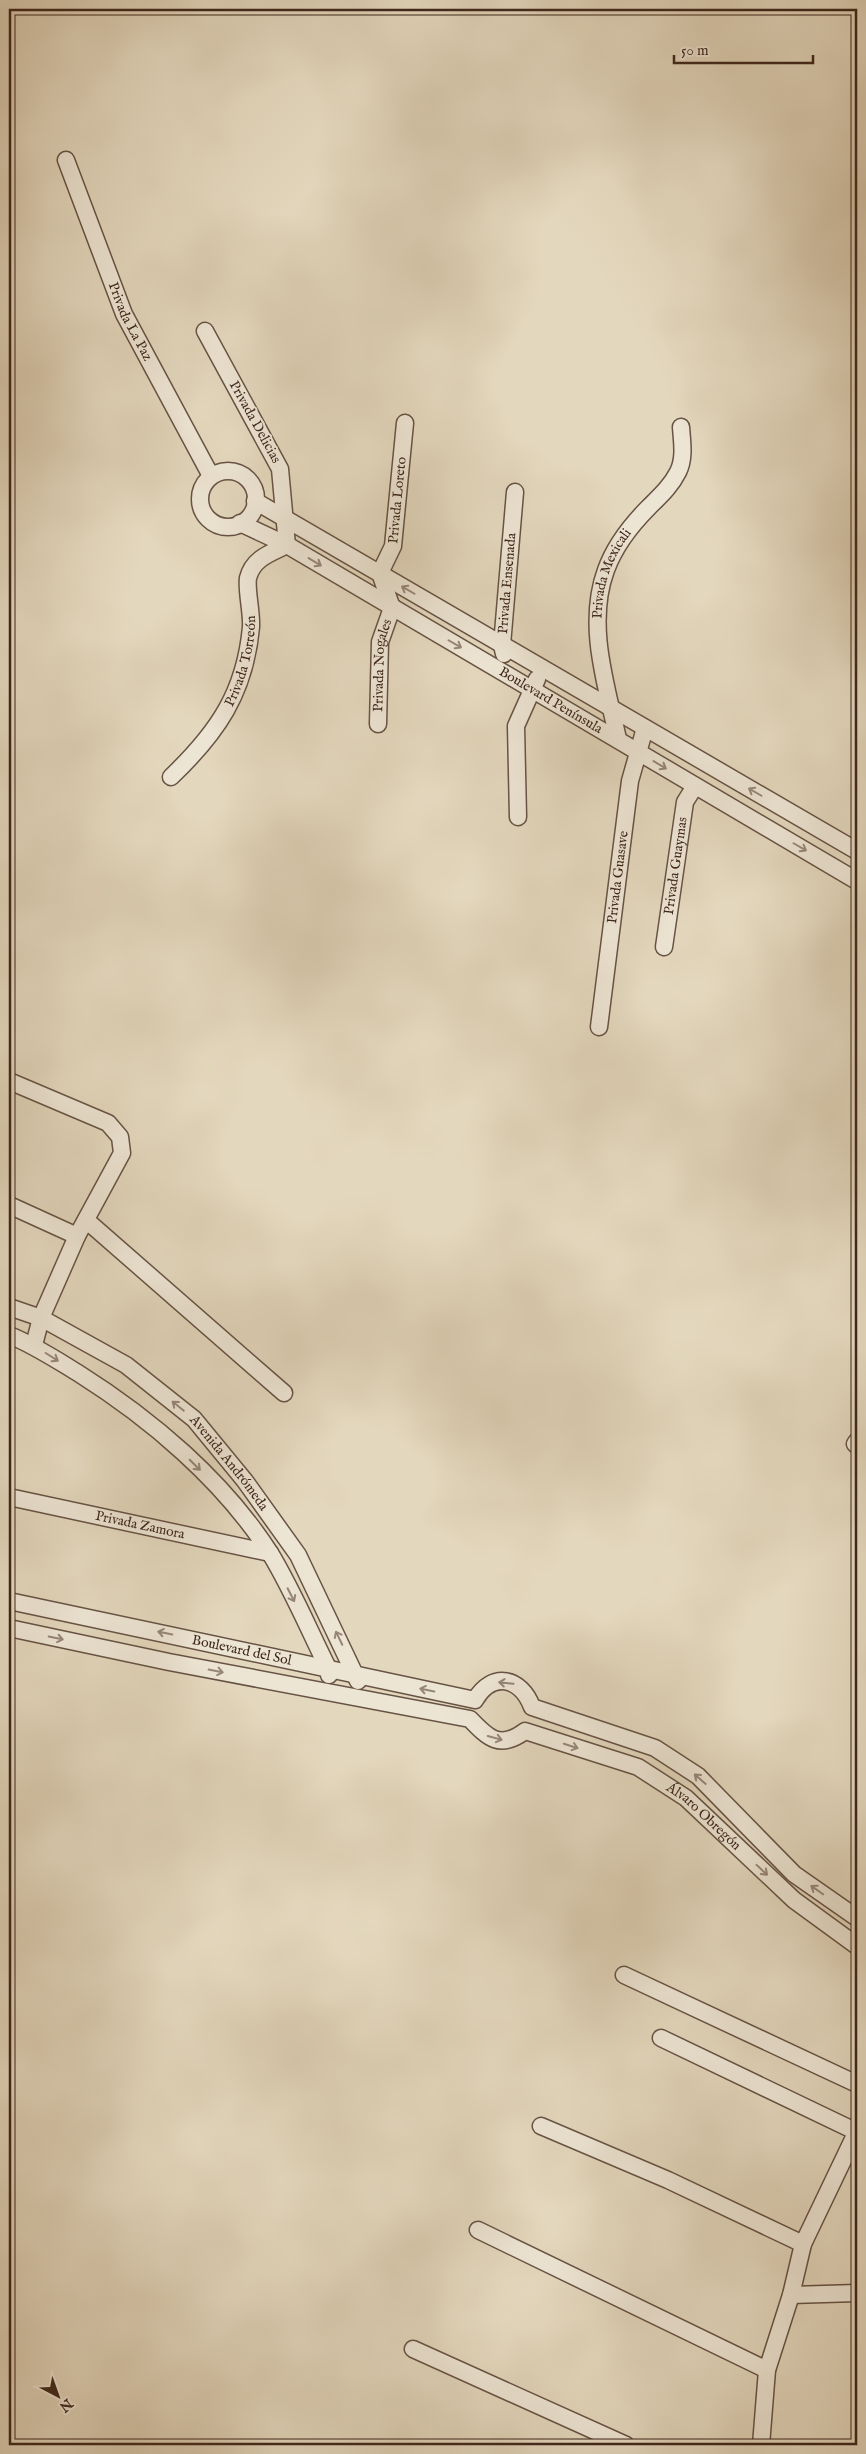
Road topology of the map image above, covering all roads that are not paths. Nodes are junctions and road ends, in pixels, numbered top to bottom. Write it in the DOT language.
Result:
graph roads {
  1 [pos="66,160"];
  2 [pos="205,331"];
  3 [pos="405,423"];
  4 [pos="681,427"];
  5 [pos="211,476"];
  6 [pos="515,492"];
  7 [pos="255,501"];
  8 [pos="286,519"];
  9 [pos="240,523"];
  10 [pos="287,546"];
  11 [pos="380,574"];
  12 [pos="392,608"];
  13 [pos="502,645"];
  14 [pos="542,668"];
  15 [pos="508,675"];
  16 [pos="532,689"];
  17 [pos="611,708"];
  18 [pos="378,724"];
  19 [pos="645,728"];
  20 [pos="618,739"];
  21 [pos="638,752"];
  22 [pos="170,777"];
  23 [pos="695,786"];
  24 [pos="518,817"];
  25 [pos="857,851"];
  26 [pos="857,881"];
  27 [pos="664,947"];
  28 [pos="599,1027"];
  29 [pos="9,1081"];
  30 [pos="9,1205"];
  31 [pos="86,1220"];
  32 [pos="77,1236"];
  33 [pos="9,1307"];
  34 [pos="41,1318"];
  35 [pos="9,1335"];
  36 [pos="34,1345"];
  37 [pos="284,1393"];
  38 [pos="9,1497"];
  39 [pos="270,1553"];
  40 [pos="9,1601"];
  41 [pos="9,1628"];
  42 [pos="328,1668"];
  43 [pos="356,1674"];
  44 [pos="332,1694"];
  45 [pos="363,1700"];
  46 [pos="532,1707"];
  47 [pos="524,1731"];
  48 [pos="857,1918"];
  49 [pos="857,1946"];
  50 [pos="624,1974"];
  51 [pos="661,2038"];
  52 [pos="857,2084"];
  53 [pos="541,2126"];
  54 [pos="857,2132"];
  55 [pos="478,2230"];
  56 [pos="803,2244"];
  57 [pos="857,2293"];
  58 [pos="790,2295"];
  59 [pos="413,2349"];
  60 [pos="767,2370"];
  61 [pos="626,2445"];
  62 [pos="761,2445"];
  1 -- 5 [label="street, Privada La Paz"];
  2 -- 8 [label="street, Privada Delicias"];
  3 -- 11 [label="street, Privada Loreto"];
  4 -- 17 [label="street, Privada Mexicali"];
  5 -- 7 [label="street"];
  5 -- 9 [label="street"];
  6 -- 13 [label="street, Privada Ensenada"];
  7 -- 8 [label="street, Boulevard Península"];
  7 -- 9 [label="street"];
  8 -- 10 [label="street, Privada Delicias"];
  8 -- 11 [label="street, Boulevard Península"];
  9 -- 10 [label="street, Boulevard Península"];
  10 -- 12 [label="street, Boulevard Península, one-way"];
  10 -- 22 [label="street, Privada Torreón"];
  11 -- 12 [label="street"];
  13 -- 11 [label="street, Boulevard Península, one-way"];
  12 -- 15 [label="street, Boulevard Península, one-way"];
  12 -- 18 [label="street, Privada Nogales"];
  13 -- 14 [label="street, Boulevard Península"];
  13 -- 15 [label="street, Privada Ensenada"];
  14 -- 16 [label="street"];
  14 -- 17 [label="street, Boulevard Península"];
  15 -- 16 [label="street, Boulevard Península"];
  16 -- 20 [label="street, Boulevard Península"];
  16 -- 24 [label="street"];
  17 -- 19 [label="street, Boulevard Península"];
  17 -- 20 [label="street, Privada Mexicali"];
  19 -- 21 [label="street, Privada Guasave"];
  25 -- 19 [label="street, Boulevard Península, one-way"];
  20 -- 21 [label="street, Boulevard Península"];
  21 -- 23 [label="street, Boulevard Península, one-way"];
  21 -- 28 [label="street, Privada Guasave"];
  23 -- 26 [label="street, Boulevard Península, one-way"];
  23 -- 27 [label="street, Privada Guaymas"];
  29 -- 31 [label="street"];
  30 -- 32 [label="street"];
  31 -- 32 [label="street"];
  31 -- 37 [label="street"];
  32 -- 34 [label="street"];
  33 -- 34 [label="street, Avenida Andrómeda"];
  34 -- 36 [label="street"];
  43 -- 34 [label="street, Avenida Andrómeda, one-way"];
  35 -- 36 [label="street, Avenida Andrómeda"];
  36 -- 39 [label="street, Avenida Andrómeda, one-way"];
  38 -- 39 [label="street, Privada Zamora"];
  39 -- 42 [label="street, Avenida Andrómeda, one-way"];
  42 -- 40 [label="street, Boulevard del Sol, one-way"];
  41 -- 44 [label="street, Boulevard del Sol, one-way"];
  42 -- 43 [label="street, Boulevard del Sol"];
  42 -- 44 [label="street, Avenida Andrómeda"];
  43 -- 45 [label="street, Avenida Andrómeda"];
  46 -- 43 [label="street, Boulevard del Sol, one-way"];
  44 -- 45 [label="street, Boulevard del Sol"];
  45 -- 47 [label="street, Boulevard del Sol, one-way"];
  48 -- 46 [label="street, Álvaro Obregón, one-way"];
  47 -- 49 [label="street, Álvaro Obregón, one-way"];
  50 -- 52 [label="street"];
  51 -- 54 [label="street"];
  53 -- 56 [label="street"];
  54 -- 56 [label="street"];
  55 -- 60 [label="street"];
  56 -- 58 [label="street"];
  57 -- 58 [label="street"];
  58 -- 60 [label="street"];
  59 -- 61 [label="street"];
  60 -- 62 [label="street"];
}
